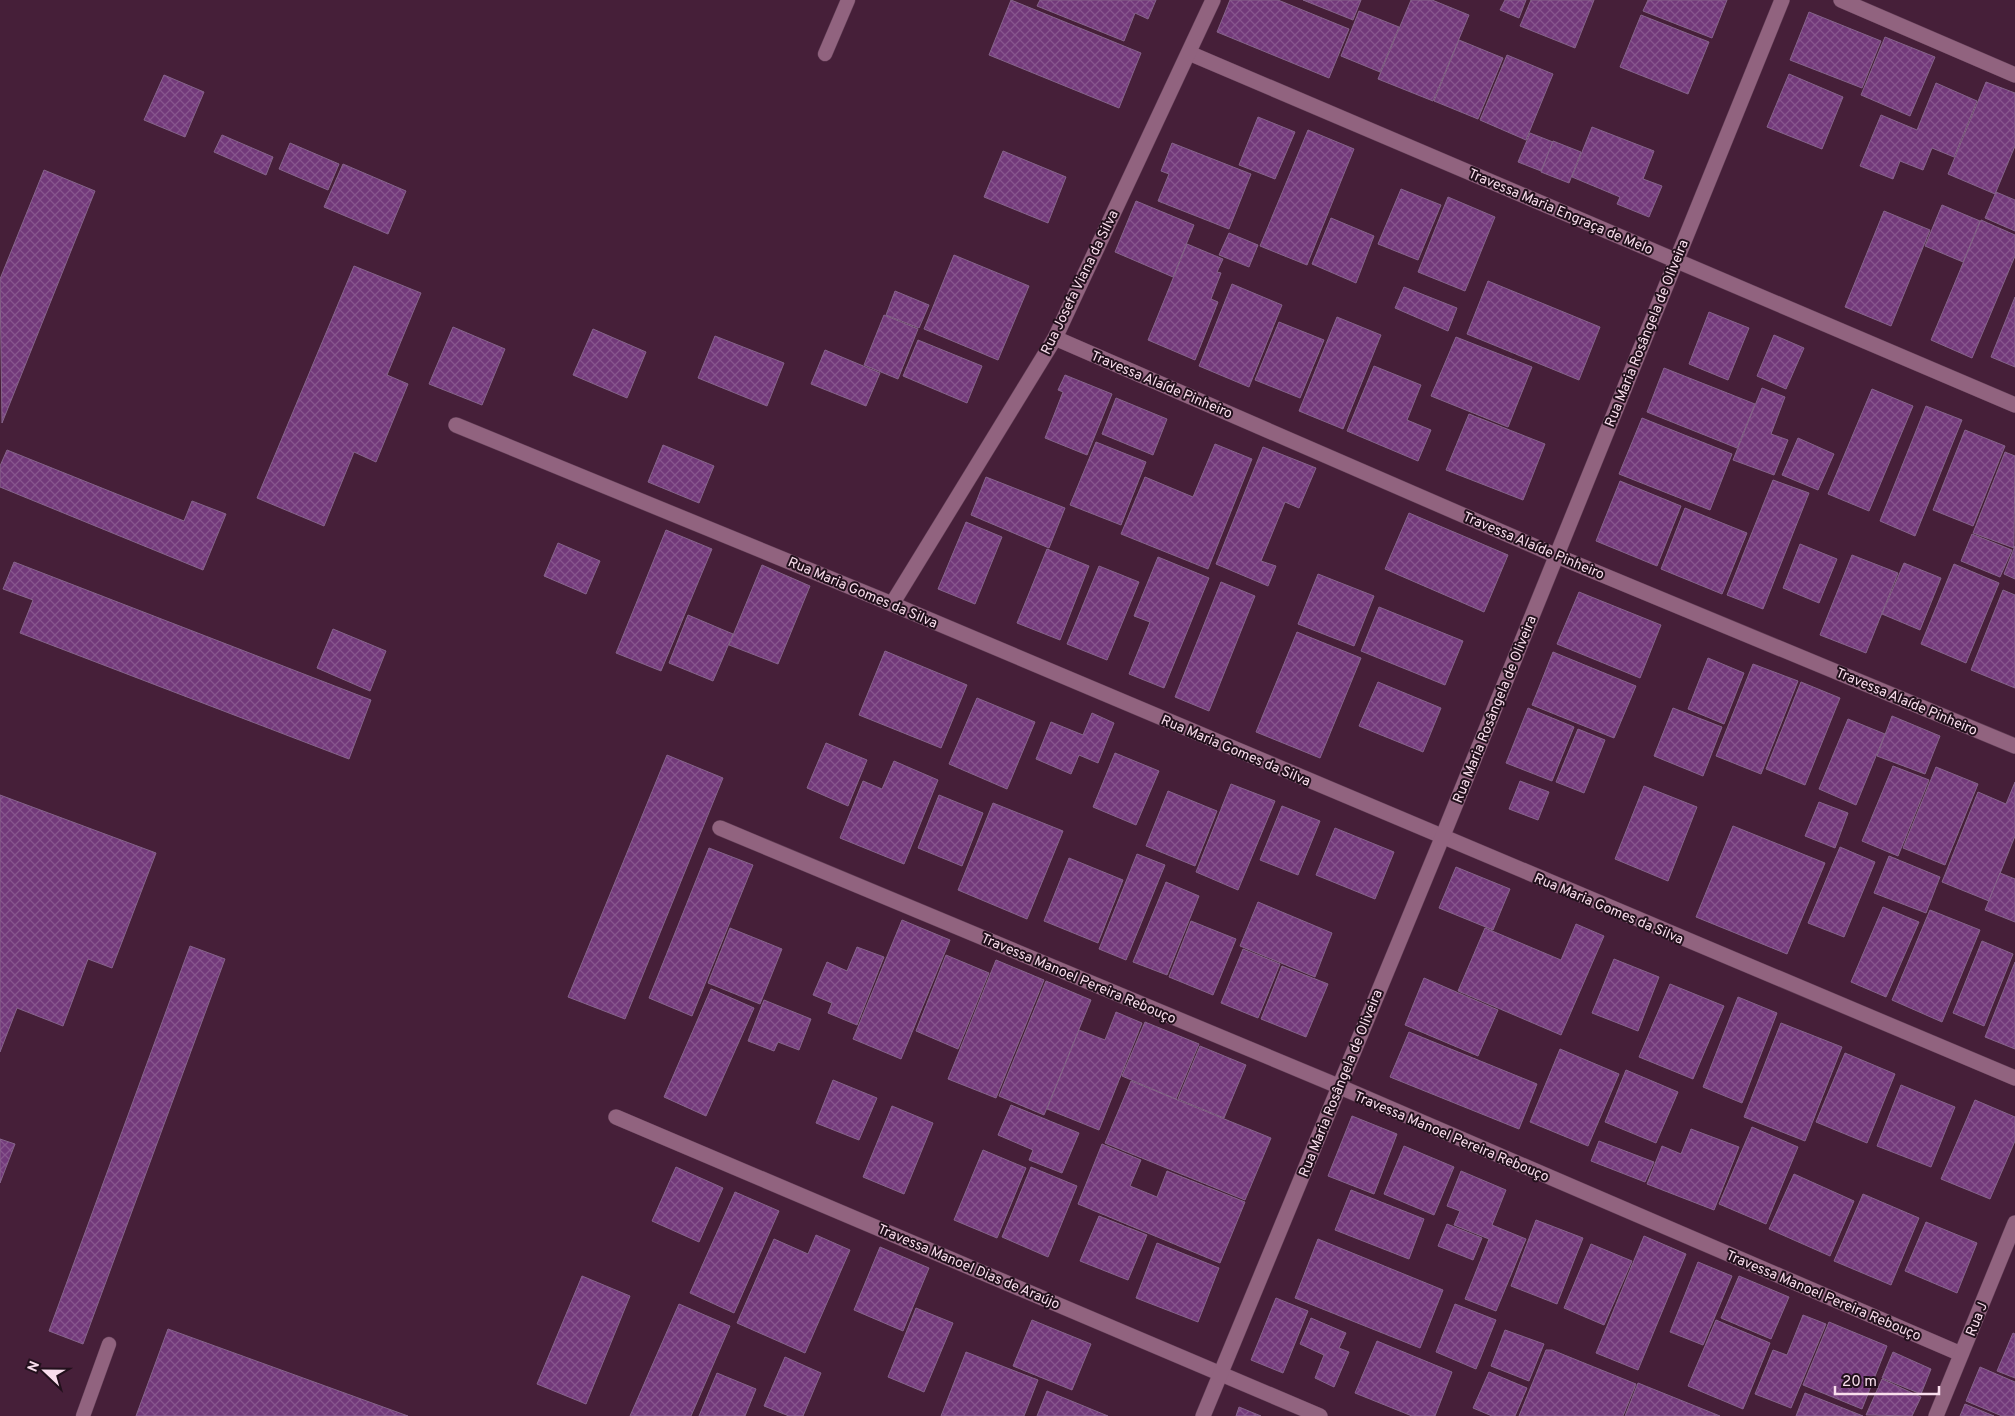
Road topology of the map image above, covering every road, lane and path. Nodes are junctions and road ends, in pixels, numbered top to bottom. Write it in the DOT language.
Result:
graph roads {
  1 [pos="848,0"];
  2 [pos="1213,0"];
  3 [pos="1782,0"];
  4 [pos="1841,0"];
  5 [pos="1189,53"];
  6 [pos="825,54"];
  7 [pos="2015,74"];
  8 [pos="1676,259"];
  9 [pos="1055,338"];
  10 [pos="2015,405"];
  11 [pos="456,425"];
  12 [pos="1557,556"];
  13 [pos="892,604"];
  14 [pos="2015,746"];
  15 [pos="720,828"];
  16 [pos="1442,838"];
  17 [pos="2015,1078"];
  18 [pos="1338,1086"];
  19 [pos="616,1117"];
  20 [pos="2015,1223"];
  21 [pos="109,1344"];
  22 [pos="1962,1354"];
  23 [pos="1221,1373"];
  24 [pos="83,1416"];
  25 [pos="1203,1416"];
  26 [pos="1320,1416"];
  27 [pos="1936,1416"];
  1 -- 6 [label="lane"];
  2 -- 5 [label="street, Rua Josefa Viana da Silva"];
  3 -- 8 [label="street, Rua Maria Rosângela de Oliveira"];
  4 -- 7 [label="street"];
  5 -- 8 [label="street, Travessa Maria Engraça de Melo"];
  5 -- 9 [label="street, Rua Josefa Viana da Silva"];
  8 -- 10 [label="street, Travessa Maria Engraça de Melo"];
  8 -- 12 [label="street, Rua Maria Rosângela de Oliveira"];
  9 -- 12 [label="street, Travessa Alaíde Pinheiro"];
  9 -- 13 [label="street, Rua Josefa Viana da Silva"];
  11 -- 13 [label="street, Rua Maria Gomes da Silva"];
  12 -- 14 [label="street, Travessa Alaíde Pinheiro"];
  12 -- 16 [label="street, Rua Maria Rosângela de Oliveira"];
  13 -- 16 [label="street, Rua Maria Gomes da Silva"];
  15 -- 18 [label="street, Travessa Manoel Pereira Rebouço"];
  16 -- 17 [label="street, Rua Maria Gomes da Silva"];
  16 -- 18 [label="street, Rua Maria Rosângela de Oliveira"];
  18 -- 22 [label="street, Travessa Manoel Pereira Rebouço"];
  18 -- 23 [label="street, Rua Maria Rosângela de Oliveira"];
  19 -- 23 [label="street, Travessa Manoel Dias de Araújo"];
  20 -- 22 [label="street, Rua J"];
  21 -- 24 [label="lane"];
  22 -- 27 [label="street, Rua J"];
  23 -- 25 [label="street, Rua Maria Rosângela de Oliveira"];
  23 -- 26 [label="street, Travessa Manoel Dias de Araújo"];
}
